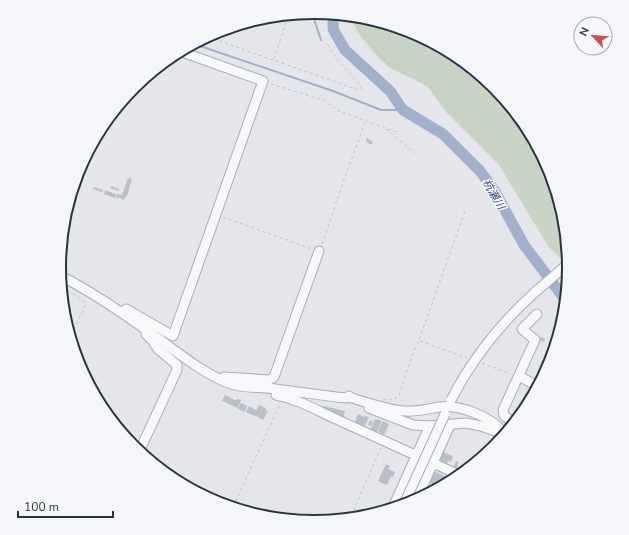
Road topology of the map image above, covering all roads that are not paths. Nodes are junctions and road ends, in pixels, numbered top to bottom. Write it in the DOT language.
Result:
graph roads {
  1 [pos="187,54"];
  2 [pos="319,251"];
  3 [pos="563,268"];
  4 [pos="67,279"];
  5 [pos="110,305"];
  6 [pos="537,314"];
  7 [pos="140,325"];
  8 [pos="518,376"];
  9 [pos="219,378"];
  10 [pos="534,384"];
  11 [pos="266,388"];
  12 [pos="346,398"];
  13 [pos="448,407"];
  14 [pos="510,421"];
  15 [pos="450,425"];
  16 [pos="428,426"];
  17 [pos="501,431"];
  18 [pos="500,432"];
  19 [pos="142,446"];
  20 [pos="417,456"];
  21 [pos="433,463"];
  22 [pos="455,473"];
  23 [pos="420,492"];
  24 [pos="407,498"];
  25 [pos="396,502"];
  1 -- 5 [label="street"];
  2 -- 9 [label="street"];
  3 -- 13 [label="street, bridge"];
  4 -- 5 [label="street"];
  5 -- 7 [label="street"];
  6 -- 8 [label="street"];
  7 -- 9 [label="street"];
  7 -- 19 [label="street"];
  8 -- 10 [label="street"];
  8 -- 14 [label="street"];
  9 -- 11 [label="street"];
  11 -- 12 [label="street"];
  11 -- 20 [label="street"];
  12 -- 13 [label="street"];
  12 -- 16 [label="street"];
  13 -- 17 [label="street"];
  13 -- 24 [label="street, bridge"];
  15 -- 16 [label="street"];
  15 -- 18 [label="street"];
  15 -- 21 [label="street"];
  16 -- 20 [label="street"];
  20 -- 21 [label="street"];
  20 -- 25 [label="street"];
  21 -- 22 [label="street"];
  21 -- 23 [label="street"];
}
